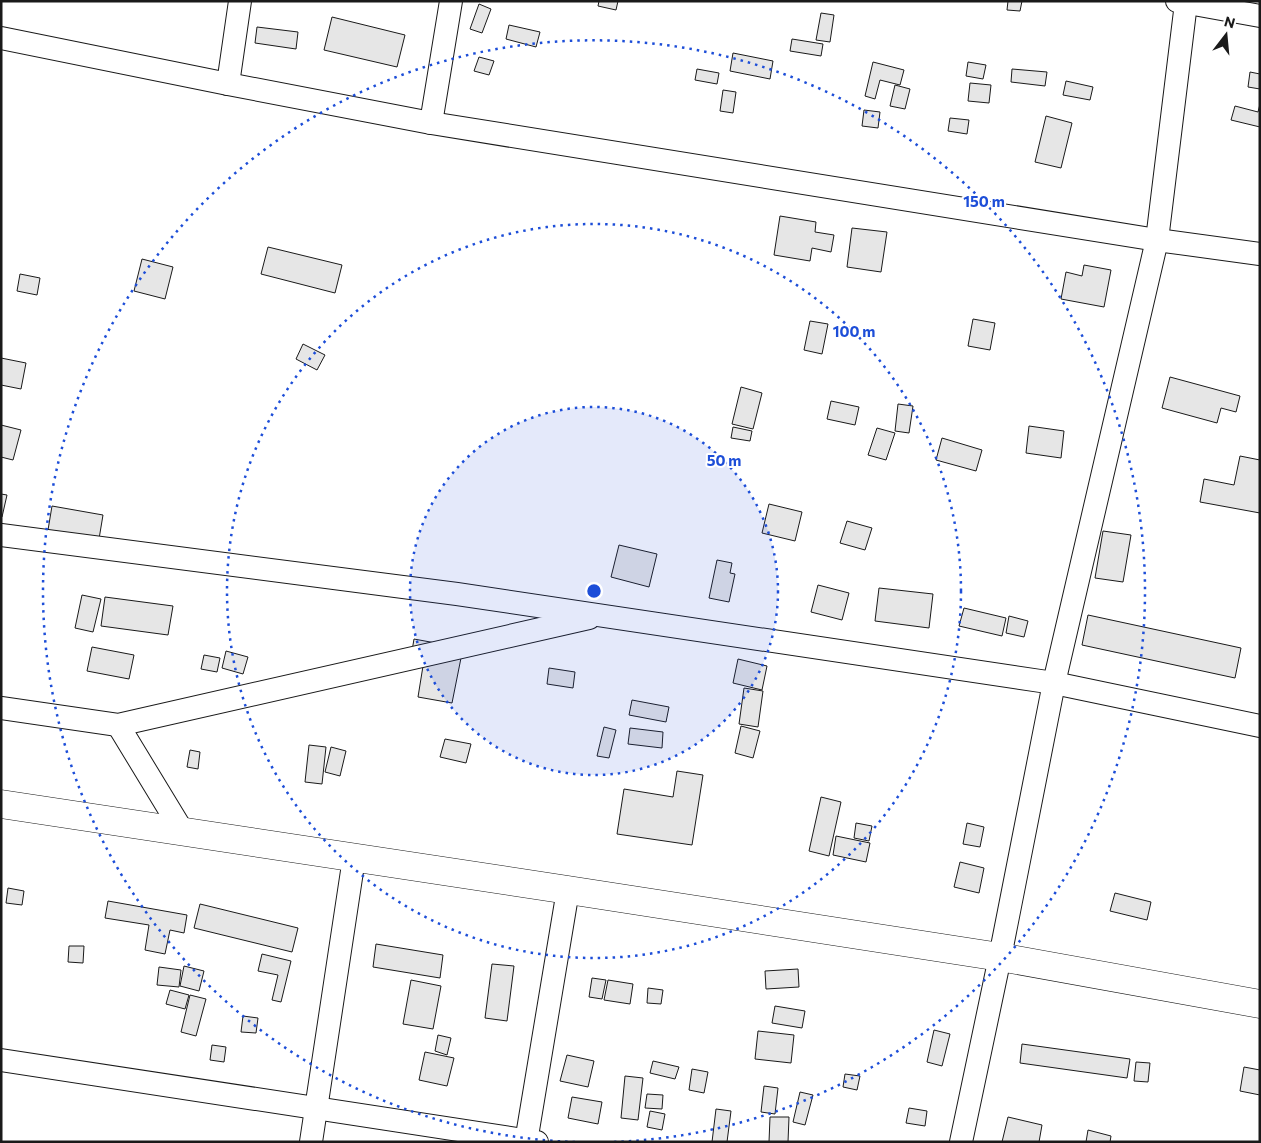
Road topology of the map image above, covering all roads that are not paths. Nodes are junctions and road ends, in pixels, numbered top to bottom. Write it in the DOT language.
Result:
graph roads {
  1 [pos="240,1"];
  2 [pos="451,1"];
  3 [pos="1182,2"];
  4 [pos="1260,16"];
  5 [pos="1,38"];
  6 [pos="228,84"];
  7 [pos="431,123"];
  8 [pos="1157,240"];
  9 [pos="1260,254"];
  10 [pos="1,535"];
  11 [pos="602,615"];
  12 [pos="1054,683"];
  13 [pos="1,708"];
  14 [pos="118,725"];
  15 [pos="1260,726"];
  16 [pos="1,804"];
  17 [pos="183,832"];
  18 [pos="354,858"];
  19 [pos="568,890"];
  20 [pos="1000,957"];
  21 [pos="1260,1004"];
  22 [pos="1,1060"];
  23 [pos="316,1108"];
  24 [pos="530,1141"];
  25 [pos="311,1142"];
  26 [pos="961,1142"];
  1 -- 6 [label="street"];
  2 -- 7 [label="street"];
  3 -- 4 [label="street"];
  3 -- 8 [label="street"];
  5 -- 6 [label="street"];
  6 -- 7 [label="street"];
  7 -- 8 [label="street"];
  8 -- 9 [label="street"];
  8 -- 12 [label="street"];
  10 -- 11 [label="street"];
  11 -- 12 [label="street"];
  11 -- 14 [label="street"];
  12 -- 15 [label="street"];
  12 -- 20 [label="street"];
  13 -- 14 [label="street"];
  14 -- 17 [label="street"];
  16 -- 17 [label="main road"];
  17 -- 18 [label="main road"];
  18 -- 19 [label="main road"];
  18 -- 23 [label="street"];
  19 -- 20 [label="main road"];
  19 -- 24 [label="street"];
  20 -- 21 [label="main road"];
  20 -- 26 [label="street"];
  22 -- 23 [label="street"];
  23 -- 24 [label="street"];
  23 -- 25 [label="street"];
}
